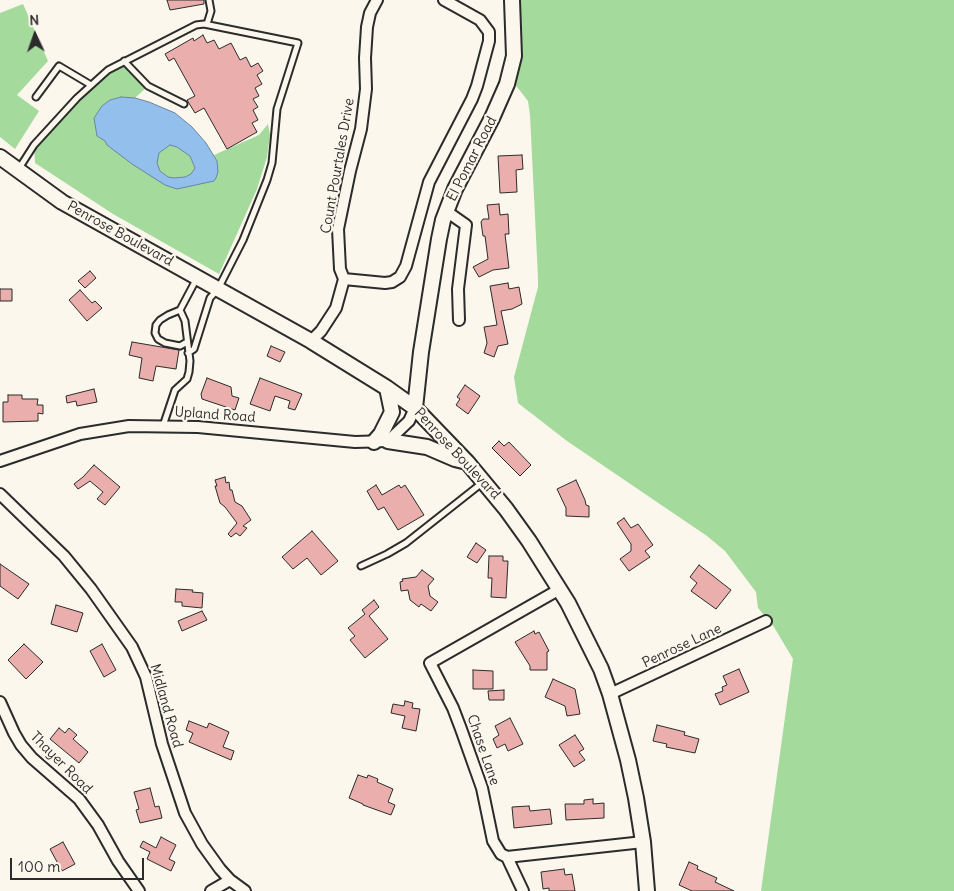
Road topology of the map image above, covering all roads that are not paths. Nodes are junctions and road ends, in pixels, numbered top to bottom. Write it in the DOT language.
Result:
graph roads {
  1 [pos="209,0"];
  2 [pos="377,0"];
  3 [pos="444,0"];
  4 [pos="512,0"];
  5 [pos="207,24"];
  6 [pos="124,61"];
  7 [pos="91,85"];
  8 [pos="36,97"];
  9 [pos="184,104"];
  10 [pos="0,157"];
  11 [pos="18,171"];
  12 [pos="446,211"];
  13 [pos="197,278"];
  14 [pos="344,279"];
  15 [pos="218,289"];
  16 [pos="180,310"];
  17 [pos="459,320"];
  18 [pos="311,341"];
  19 [pos="187,342"];
  20 [pos="188,353"];
  21 [pos="387,388"];
  22 [pos="415,408"];
  23 [pos="163,426"];
  24 [pos="388,441"];
  25 [pos="374,442"];
  26 [pos="0,461"];
  27 [pos="467,462"];
  28 [pos="484,481"];
  29 [pos="0,494"];
  30 [pos="361,566"];
  31 [pos="560,589"];
  32 [pos="766,621"];
  33 [pos="610,694"];
  34 [pos="0,702"];
  35 [pos="644,842"];
  36 [pos="507,857"];
  37 [pos="230,880"];
  38 [pos="140,891"];
  39 [pos="211,891"];
  40 [pos="245,891"];
  41 [pos="523,891"];
  42 [pos="647,891"];
  1 -- 5 [label="lane"];
  2 -- 14 [label="street, Count Pourtales Drive"];
  3 -- 14 [label="street"];
  4 -- 12 [label="street, El Pomar Road"];
  5 -- 6 [label="lane"];
  5 -- 15 [label="lane"];
  6 -- 7 [label="lane"];
  6 -- 9 [label="lane"];
  7 -- 8 [label="lane"];
  7 -- 11 [label="lane"];
  10 -- 11 [label="street, Penrose Boulevard"];
  11 -- 13 [label="street, Penrose Boulevard"];
  12 -- 17 [label="street"];
  12 -- 22 [label="street, El Pomar Road"];
  13 -- 15 [label="street, Penrose Boulevard"];
  13 -- 16 [label="lane"];
  14 -- 18 [label="street, Count Pourtales Drive"];
  15 -- 18 [label="street, Penrose Boulevard"];
  15 -- 20 [label="lane"];
  16 -- 19 [label="lane"];
  16 -- 19 [label="lane"];
  18 -- 21 [label="street, Penrose Boulevard"];
  19 -- 20 [label="lane"];
  20 -- 23 [label="lane"];
  21 -- 22 [label="street, Penrose Boulevard"];
  21 -- 25 [label="street"];
  22 -- 24 [label="street"];
  22 -- 27 [label="street, Penrose Boulevard"];
  23 -- 25 [label="street, Upland Road"];
  23 -- 26 [label="street, Upland Road"];
  24 -- 25 [label="street, Upland Road"];
  24 -- 27 [label="street"];
  27 -- 28 [label="street, Penrose Boulevard"];
  28 -- 30 [label="lane"];
  28 -- 31 [label="street, Penrose Boulevard"];
  29 -- 37 [label="street, Midland Road"];
  31 -- 33 [label="street, Penrose Boulevard"];
  31 -- 36 [label="street, Chase Lane"];
  32 -- 33 [label="street, Penrose Lane"];
  33 -- 35 [label="street, Penrose Boulevard"];
  34 -- 38 [label="street, Thayer Road"];
  35 -- 36 [label="street"];
  35 -- 42 [label="street, Penrose Boulevard"];
  36 -- 41 [label="street"];
  37 -- 39 [label="street"];
  37 -- 40 [label="street, Midland Road"];
}
